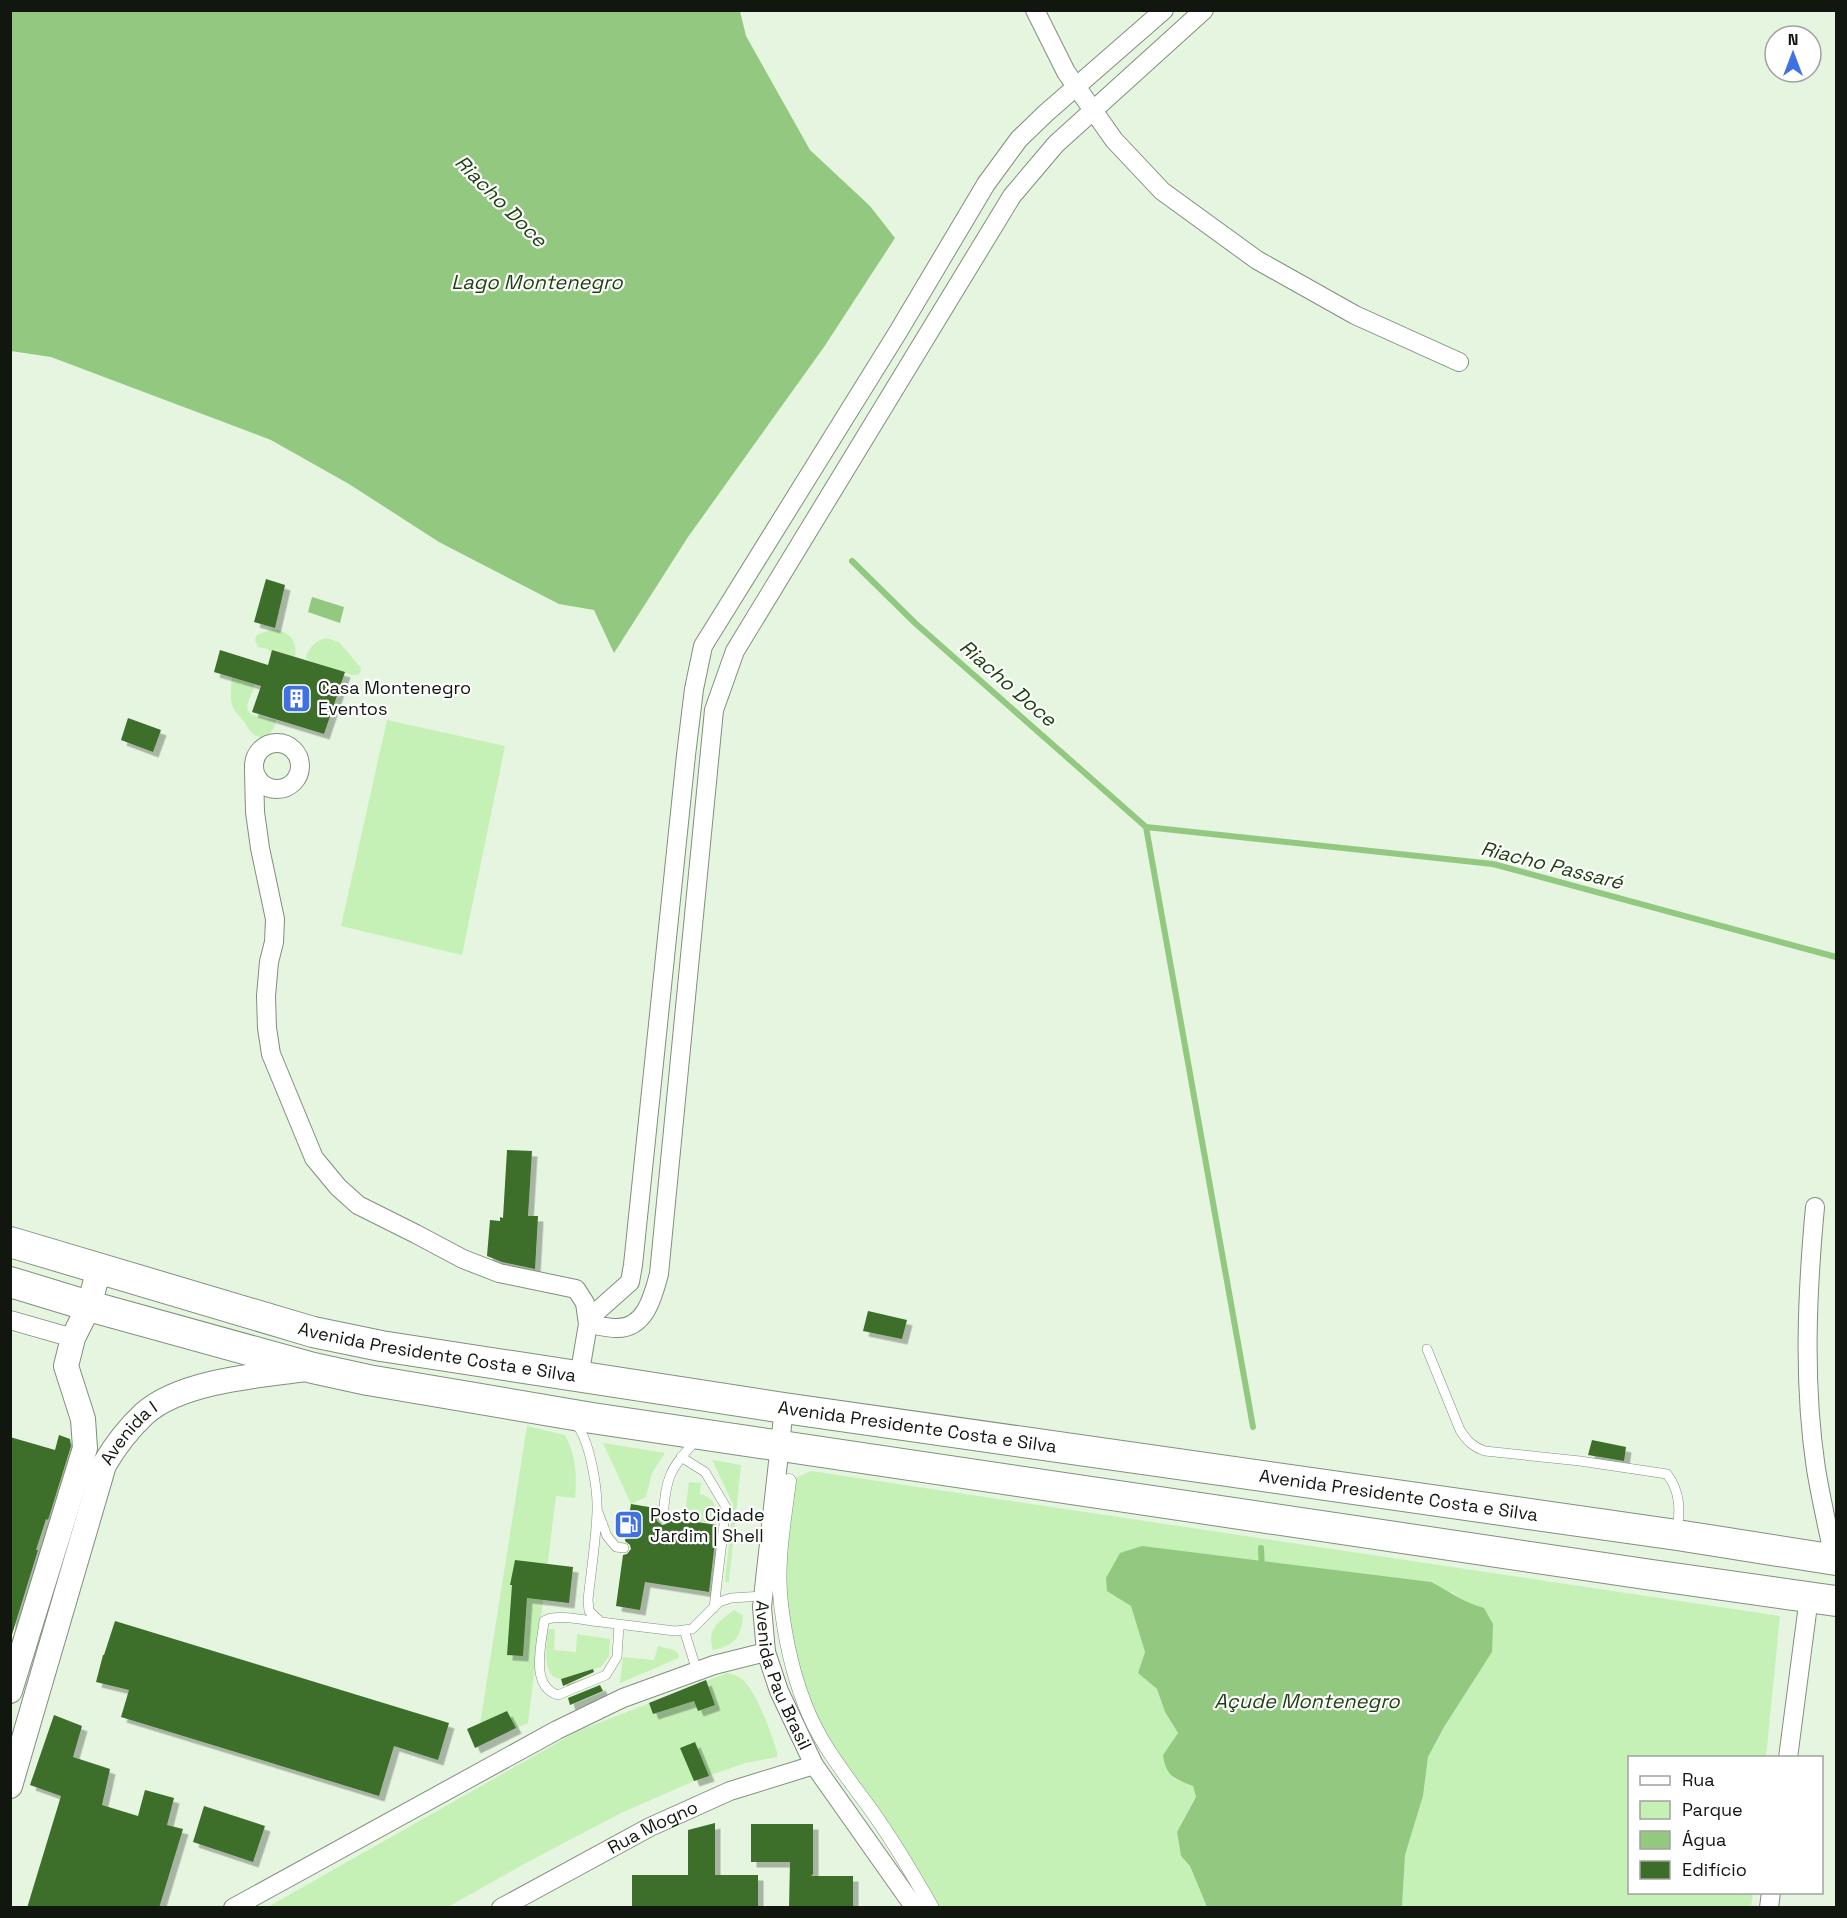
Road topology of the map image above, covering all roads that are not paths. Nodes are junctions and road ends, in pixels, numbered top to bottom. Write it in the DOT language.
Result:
graph roads {
  1 [pos="1035,10"];
  2 [pos="1164,10"];
  3 [pos="1204,10"];
  4 [pos="1077,86"];
  5 [pos="1094,110"];
  6 [pos="1459,362"];
  7 [pos="254,770"];
  8 [pos="1815,1207"];
  9 [pos="10,1242"];
  10 [pos="99,1269"];
  11 [pos="10,1282"];
  12 [pos="89,1306"];
  13 [pos="10,1320"];
  14 [pos="588,1324"];
  15 [pos="73,1338"];
  16 [pos="1427,1349"];
  17 [pos="313,1368"];
  18 [pos="579,1377"];
  19 [pos="784,1408"];
  20 [pos="565,1413"];
  21 [pos="703,1433"];
  22 [pos="780,1446"];
  23 [pos="681,1458"];
  24 [pos="789,1481"];
  25 [pos="597,1510"];
  26 [pos="663,1518"];
  27 [pos="1664,1534"];
  28 [pos="1706,1540"];
  29 [pos="624,1548"];
  30 [pos="1835,1560"];
  31 [pos="1645,1574"];
  32 [pos="1700,1581"];
  33 [pos="763,1596"];
  34 [pos="1823,1599"];
  35 [pos="714,1608"];
  36 [pos="34,1612"];
  37 [pos="59,1619"];
  38 [pos="601,1622"];
  39 [pos="620,1625"];
  40 [pos="684,1630"];
  41 [pos="766,1652"];
  42 [pos="697,1671"];
  43 [pos="10,1691"];
  44 [pos="1788,1756"];
  45 [pos="814,1765"];
  46 [pos="10,1786"];
  47 [pos="233,1908"];
  48 [pos="501,1908"];
  49 [pos="915,1908"];
  50 [pos="932,1908"];
  1 -- 4 [label="street"];
  2 -- 4 [label="street"];
  3 -- 5 [label="street"];
  4 -- 5 [label="street"];
  4 -- 14 [label="street"];
  5 -- 6 [label="street"];
  5 -- 14 [label="street"];
  7 -- 14 [label="street"];
  8 -- 30 [label="street"];
  9 -- 10 [label="main road, Avenida Presidente Costa e Silva"];
  10 -- 12 [label="street, Avenida I"];
  10 -- 18 [label="main road, Avenida Presidente Costa e Silva"];
  11 -- 12 [label="main road, Avenida Presidente Costa e Silva"];
  12 -- 15 [label="street, Avenida I"];
  12 -- 17 [label="main road, Avenida Presidente Costa e Silva"];
  13 -- 15 [label="street"];
  14 -- 18 [label="street"];
  15 -- 36 [label="street, Avenida I"];
  16 -- 27 [label="lane"];
  17 -- 20 [label="main road, Avenida Presidente Costa e Silva"];
  17 -- 37 [label="street, Avenida I"];
  18 -- 19 [label="main road, Avenida Presidente Costa e Silva"];
  19 -- 22 [label="street, Avenida Pau Brasil"];
  19 -- 27 [label="main road, Avenida Presidente Costa e Silva"];
  20 -- 21 [label="main road, Avenida Presidente Costa e Silva"];
  20 -- 25 [label="lane"];
  21 -- 22 [label="main road, Avenida Presidente Costa e Silva"];
  21 -- 23 [label="lane"];
  22 -- 31 [label="main road, Avenida Presidente Costa e Silva"];
  22 -- 33 [label="street, Avenida Pau Brasil"];
  23 -- 26 [label="lane"];
  23 -- 35 [label="lane"];
  24 -- 50 [label="street"];
  25 -- 29 [label="lane"];
  25 -- 38 [label="lane"];
  27 -- 28 [label="main road, Avenida Presidente Costa e Silva"];
  27 -- 31 [label="main road"];
  28 -- 30 [label="main road, Avenida Presidente Costa e Silva"];
  28 -- 32 [label="main road"];
  31 -- 32 [label="main road, Avenida Presidente Costa e Silva"];
  32 -- 34 [label="main road, Avenida Presidente Costa e Silva"];
  33 -- 35 [label="lane"];
  33 -- 41 [label="street, Avenida Pau Brasil"];
  34 -- 44 [label="street"];
  35 -- 40 [label="lane"];
  36 -- 37 [label="street"];
  36 -- 43 [label="street, Avenida I"];
  37 -- 46 [label="street, Avenida I"];
  38 -- 39 [label="lane"];
  38 -- 39 [label="lane"];
  39 -- 40 [label="lane"];
  40 -- 42 [label="lane"];
  41 -- 42 [label="street"];
  41 -- 45 [label="street, Avenida Pau Brasil"];
  42 -- 47 [label="street"];
  45 -- 48 [label="street, Rua Mogno"];
  45 -- 49 [label="street, Avenida Pau Brasil"];
}
